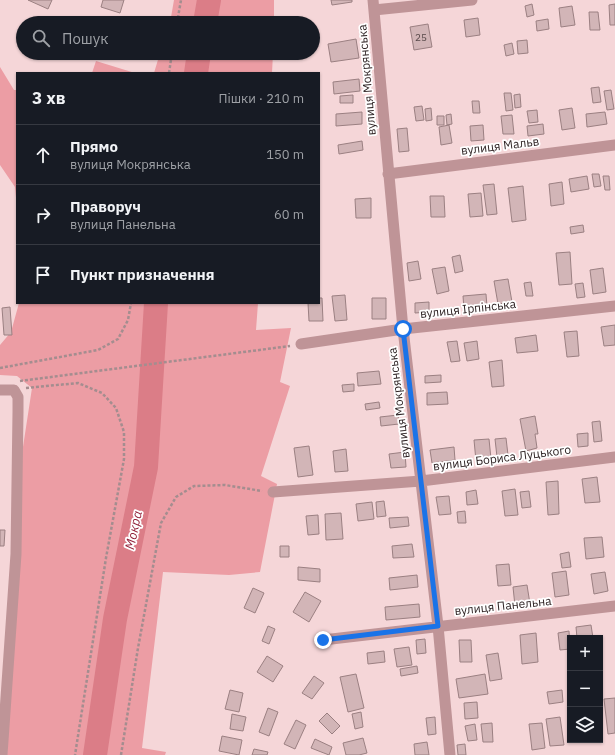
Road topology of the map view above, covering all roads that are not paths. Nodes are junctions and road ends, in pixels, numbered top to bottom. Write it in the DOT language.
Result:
graph roads {
  1 [pos="472,0"];
  2 [pos="374,5"];
  3 [pos="615,145"];
  4 [pos="388,174"];
  5 [pos="615,306"];
  6 [pos="403,329"];
  7 [pos="301,344"];
  8 [pos="0,390"];
  9 [pos="615,457"];
  10 [pos="421,481"];
  11 [pos="273,492"];
  12 [pos="615,606"];
  13 [pos="438,626"];
  14 [pos="323,640"];
  15 [pos="2,755"];
  16 [pos="450,755"];
  1 -- 2 [label="street"];
  2 -- 4 [label="street, вулиця Мокрянська"];
  3 -- 4 [label="street, вулиця Мальв"];
  4 -- 6 [label="street, вулиця Мокрянська"];
  5 -- 6 [label="street, вулиця Ірпінська"];
  6 -- 7 [label="street, вулиця Ірпінська"];
  6 -- 10 [label="street, вулиця Мокрянська"];
  8 -- 15 [label="street"];
  9 -- 10 [label="street, вулиця Бориса Луцького"];
  10 -- 11 [label="street, вулиця Бориса Луцького"];
  10 -- 13 [label="street, вулиця Мокрянська"];
  12 -- 13 [label="street, вулиця Панельна"];
  13 -- 14 [label="street, вулиця Панельна"];
  13 -- 16 [label="street, вулиця Мокрянська"];
}
